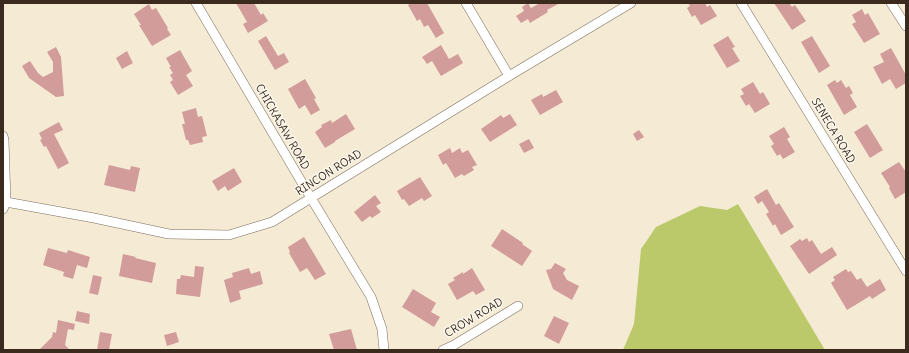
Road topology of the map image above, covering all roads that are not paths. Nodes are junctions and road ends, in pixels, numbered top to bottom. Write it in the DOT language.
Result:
graph roads {
  1 [pos="196,3"];
  2 [pos="466,3"];
  3 [pos="631,3"];
  4 [pos="741,3"];
  5 [pos="891,3"];
  6 [pos="906,26"];
  7 [pos="509,76"];
  8 [pos="3,136"];
  9 [pos="310,198"];
  10 [pos="4,205"];
  11 [pos="906,271"];
  12 [pos="518,306"];
  13 [pos="384,350"];
  14 [pos="443,350"];
  1 -- 9 [label="street, CHICKASAW ROAD"];
  2 -- 7 [label="street"];
  3 -- 7 [label="street, RINCON ROAD"];
  4 -- 11 [label="street, SENECA ROAD"];
  5 -- 6 [label="street"];
  7 -- 9 [label="street, RINCON ROAD"];
  8 -- 10 [label="street"];
  9 -- 10 [label="street, RINCON ROAD"];
  9 -- 13 [label="street, CHICKASAW ROAD"];
  12 -- 14 [label="street, CROW ROAD"];
}
